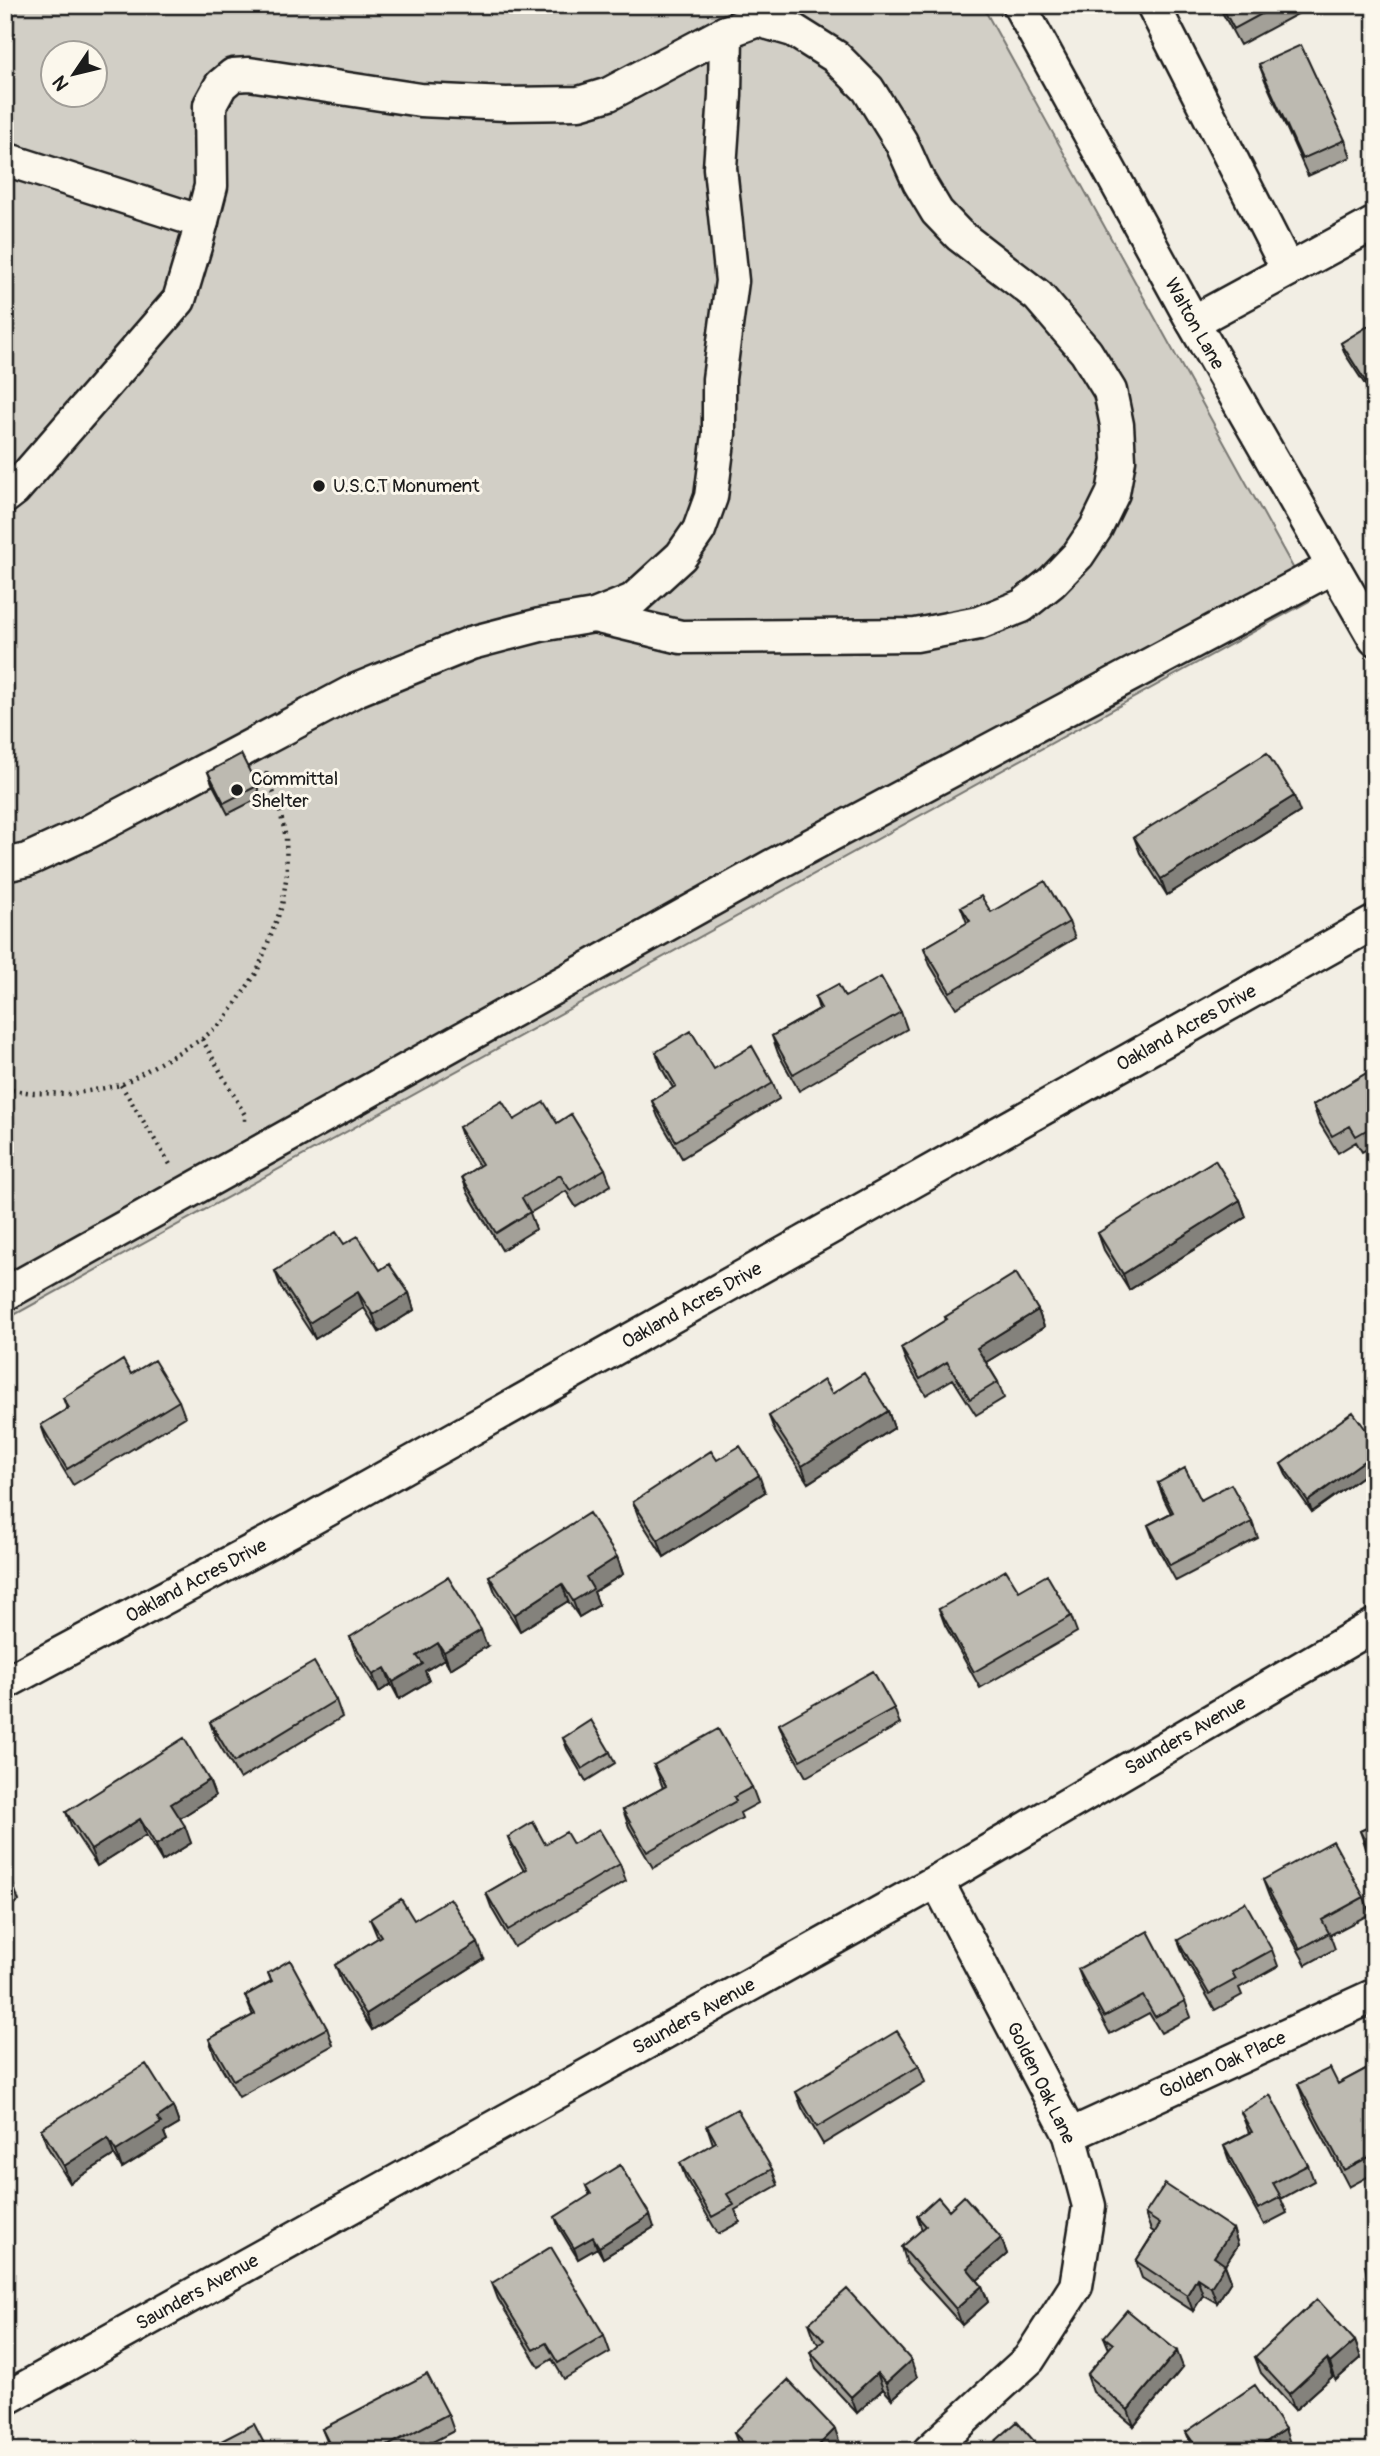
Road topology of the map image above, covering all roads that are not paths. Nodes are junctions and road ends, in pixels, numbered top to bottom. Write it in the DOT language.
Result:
graph roads {
  1 [pos="1019,5"];
  2 [pos="1153,5"];
  3 [pos="726,32"];
  4 [pos="5,159"];
  5 [pos="201,222"];
  6 [pos="1375,223"];
  7 [pos="1288,270"];
  8 [pos="1193,322"];
  9 [pos="5,497"];
  10 [pos="1333,566"];
  11 [pos="594,616"];
  12 [pos="1375,639"];
  13 [pos="5,865"];
  14 [pos="1375,922"];
  15 [pos="5,1294"];
  16 [pos="1375,1625"];
  17 [pos="5,1683"];
  18 [pos="937,1881"];
  19 [pos="1375,1996"];
  20 [pos="1070,2135"];
  21 [pos="5,2399"];
  22 [pos="929,2451"];
  1 -- 8 [label="street, Walton Lane"];
  2 -- 7 [label="street"];
  3 -- 5 [label="street"];
  3 -- 11 [label="street"];
  3 -- 11 [label="street"];
  4 -- 5 [label="street"];
  5 -- 9 [label="street"];
  6 -- 7 [label="street"];
  7 -- 8 [label="street"];
  8 -- 10 [label="street, Walton Lane"];
  10 -- 12 [label="street, Walton Lane"];
  10 -- 15 [label="street"];
  11 -- 13 [label="street"];
  14 -- 17 [label="street, Oakland Acres Drive"];
  16 -- 18 [label="street, Saunders Avenue"];
  18 -- 20 [label="street, Golden Oak Lane"];
  18 -- 21 [label="street, Saunders Avenue"];
  19 -- 20 [label="street, Golden Oak Place"];
  20 -- 22 [label="street, Golden Oak Lane"];
}
